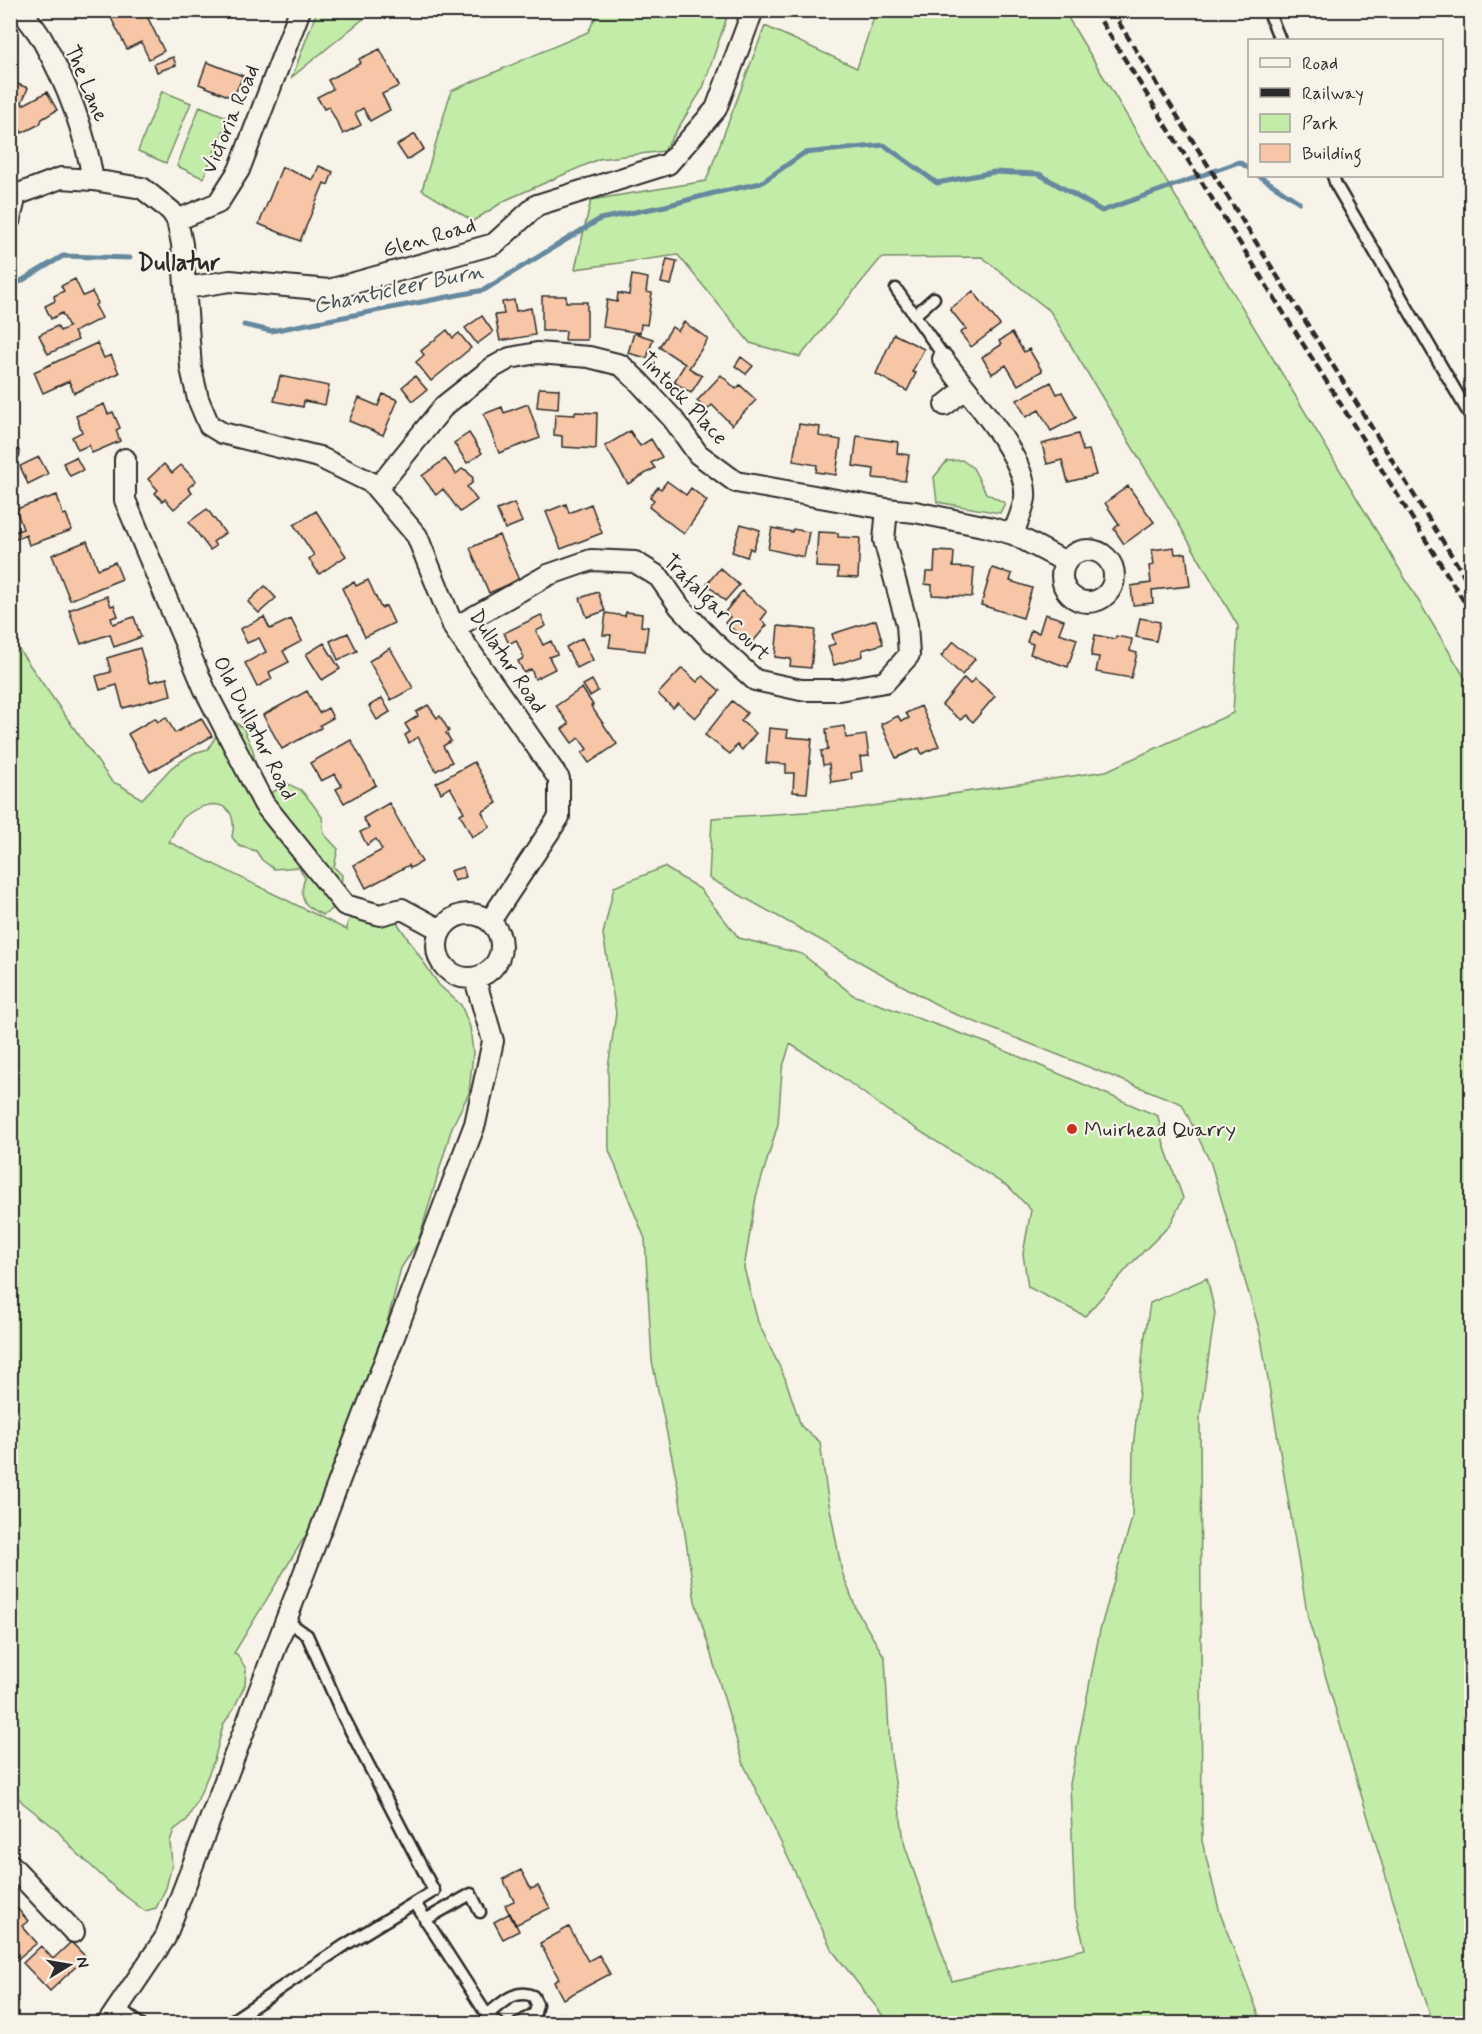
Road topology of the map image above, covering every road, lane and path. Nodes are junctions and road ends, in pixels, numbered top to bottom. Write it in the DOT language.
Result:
graph roads {
  1 [pos="21,10"];
  2 [pos="300,10"];
  3 [pos="753,10"];
  4 [pos="1268,10"];
  5 [pos="1280,39"];
  6 [pos="1332,177"];
  7 [pos="93,180"];
  8 [pos="13,193"];
  9 [pos="10,219"];
  10 [pos="177,220"];
  11 [pos="186,288"];
  12 [pos="896,289"];
  13 [pos="934,298"];
  14 [pos="915,315"];
  15 [pos="943,359"];
  16 [pos="965,389"];
  17 [pos="945,405"];
  18 [pos="1472,419"];
  19 [pos="125,459"];
  20 [pos="377,489"];
  21 [pos="886,509"];
  22 [pos="1013,534"];
  23 [pos="1066,562"];
  24 [pos="454,628"];
  25 [pos="490,921"];
  26 [pos="441,930"];
  27 [pos="475,979"];
  28 [pos="286,1620"];
  29 [pos="10,1864"];
  30 [pos="415,1903"];
  31 [pos="480,1912"];
  32 [pos="425,1920"];
  33 [pos="74,1932"];
  34 [pos="118,2007"];
  35 [pos="487,2014"];
  36 [pos="107,2024"];
  37 [pos="140,2024"];
  38 [pos="227,2024"];
  39 [pos="499,2024"];
  40 [pos="518,2024"];
  1 -- 7 [label="street, The Lane"];
  2 -- 10 [label="street, Victoria Road"];
  3 -- 11 [label="street, Glen Road"];
  4 -- 5 [label="lane"];
  6 -- 18 [label="lane"];
  7 -- 8 [label="street"];
  7 -- 10 [label="street"];
  8 -- 9 [label="street"];
  10 -- 11 [label="street"];
  11 -- 20 [label="street, Dullatur Road"];
  12 -- 14 [label="lane"];
  13 -- 14 [label="lane"];
  14 -- 15 [label="lane"];
  15 -- 16 [label="street"];
  16 -- 17 [label="street"];
  16 -- 22 [label="street"];
  19 -- 26 [label="street, Old Dullatur Road"];
  20 -- 21 [label="street, Tintock Place"];
  20 -- 24 [label="street, Dullatur Road"];
  21 -- 22 [label="street, Tintock Place"];
  21 -- 24 [label="street, Trafalgar Court"];
  22 -- 23 [label="street, Tintock Place"];
  24 -- 25 [label="street, Dullatur Road"];
  25 -- 26 [label="street"];
  25 -- 27 [label="street"];
  26 -- 27 [label="street"];
  27 -- 28 [label="street"];
  28 -- 30 [label="lane"];
  28 -- 34 [label="street"];
  29 -- 33 [label="street"];
  30 -- 32 [label="lane"];
  30 -- 38 [label="lane"];
  31 -- 32 [label="lane"];
  32 -- 35 [label="lane"];
  34 -- 36 [label="street"];
  34 -- 37 [label="lane"];
  35 -- 39 [label="lane"];
  35 -- 40 [label="lane"];
}
